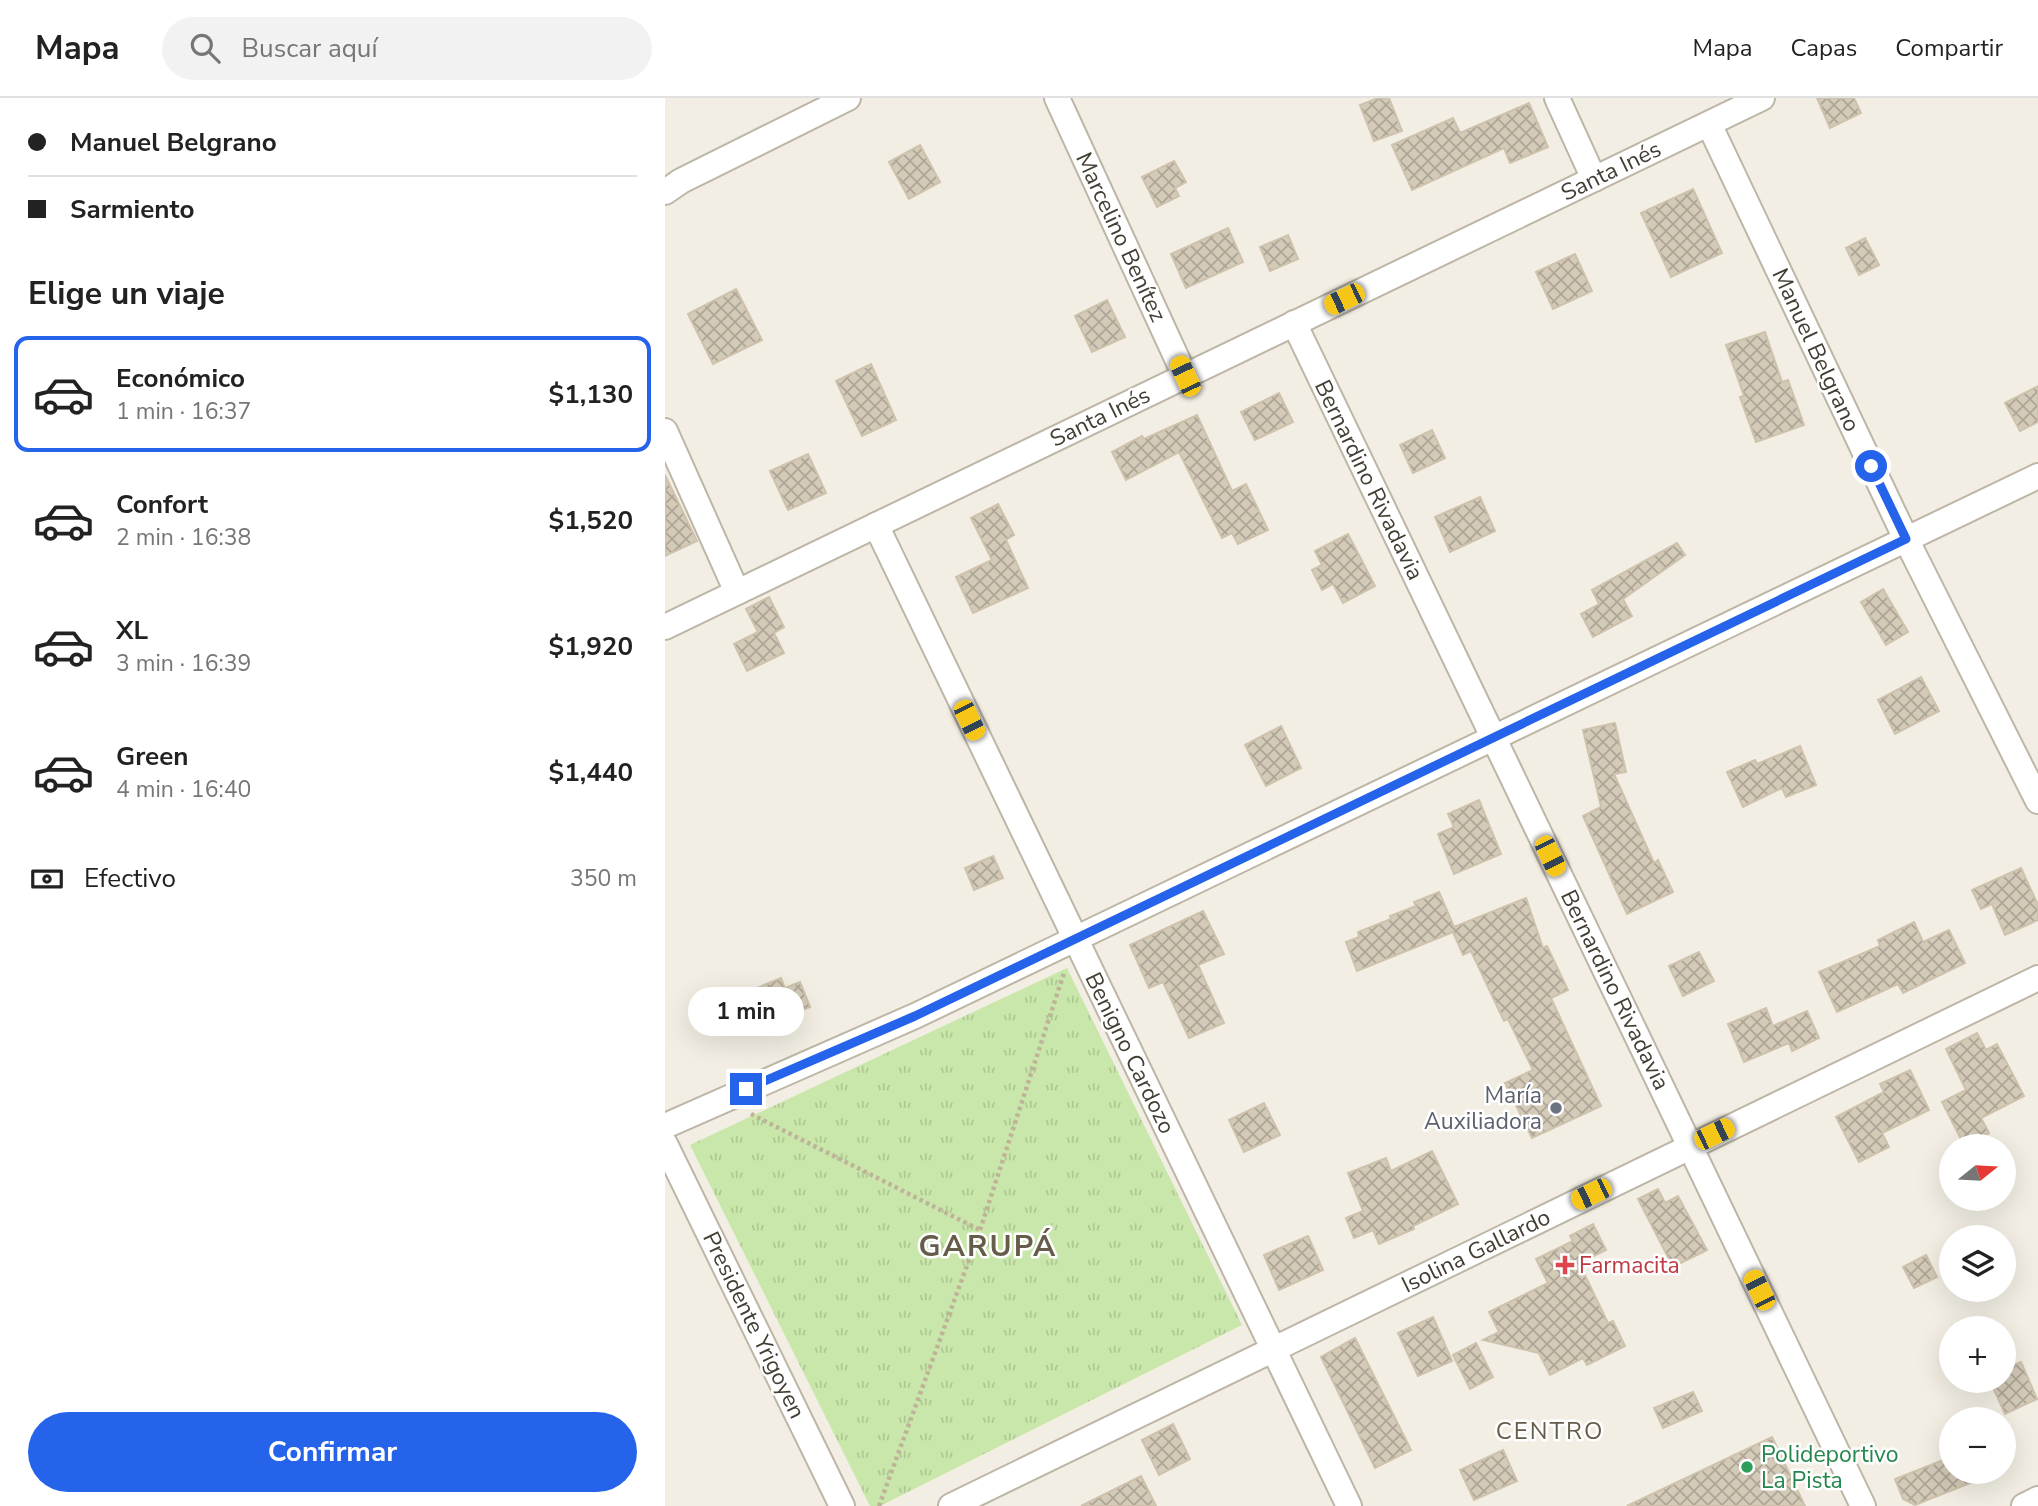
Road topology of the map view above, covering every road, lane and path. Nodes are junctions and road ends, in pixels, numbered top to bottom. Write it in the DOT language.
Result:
graph roads {
  1 [pos="848,98"];
  2 [pos="1057,98"];
  3 [pos="1557,98"];
  4 [pos="1762,98"];
  5 [pos="1709,124"];
  6 [pos="1594,178"];
  7 [pos="665,192"];
  8 [pos="1294,323"];
  9 [pos="1185,376"];
  10 [pos="665,431"];
  11 [pos="2038,476"];
  12 [pos="876,525"];
  13 [pos="1906,539"];
  14 [pos="737,593"];
  15 [pos="665,627"];
  16 [pos="1493,738"];
  17 [pos="2038,801"];
  18 [pos="1075,939"];
  19 [pos="2038,978"];
  20 [pos="722,1100"];
  21 [pos="665,1126"];
  22 [pos="665,1144"];
  23 [pos="1689,1146"];
  24 [pos="980,1230"];
  25 [pos="1274,1350"];
  26 [pos="2038,1499"];
  27 [pos="842,1506"];
  28 [pos="879,1506"];
  29 [pos="951,1506"];
  30 [pos="1349,1506"];
  31 [pos="1863,1506"];
  32 [pos="2024,1506"];
  1 -- 7 [label="street"];
  2 -- 9 [label="street, Marcelino Benítez"];
  3 -- 6 [label="street"];
  4 -- 5 [label="street, Santa Inés"];
  5 -- 6 [label="street, Santa Inés"];
  5 -- 13 [label="street, Manuel Belgrano"];
  6 -- 8 [label="street, Santa Inés"];
  8 -- 9 [label="street, Santa Inés"];
  8 -- 16 [label="street, Bernardino Rivadavia"];
  9 -- 12 [label="street, Santa Inés"];
  10 -- 14 [label="street"];
  11 -- 13 [label="street"];
  12 -- 14 [label="street, Santa Inés"];
  12 -- 18 [label="street, Benigno Cardozo"];
  13 -- 16 [label="street"];
  13 -- 17 [label="street, Manuel Belgrano"];
  14 -- 15 [label="street, Santa Inés"];
  16 -- 18 [label="street"];
  16 -- 23 [label="street, Bernardino Rivadavia"];
  18 -- 20 [label="street"];
  18 -- 24 [label="path"];
  18 -- 25 [label="street, Benigno Cardozo"];
  19 -- 23 [label="street, Isolina Gallardo"];
  20 -- 21 [label="street"];
  20 -- 24 [label="path"];
  22 -- 27 [label="street, Presidente Yrigoyen"];
  23 -- 25 [label="street, Isolina Gallardo"];
  23 -- 31 [label="street, Bernardino Rivadavia"];
  24 -- 28 [label="path"];
  25 -- 29 [label="street, Isolina Gallardo"];
  25 -- 30 [label="street, Benigno Cardozo"];
  26 -- 32 [label="street"];
}
